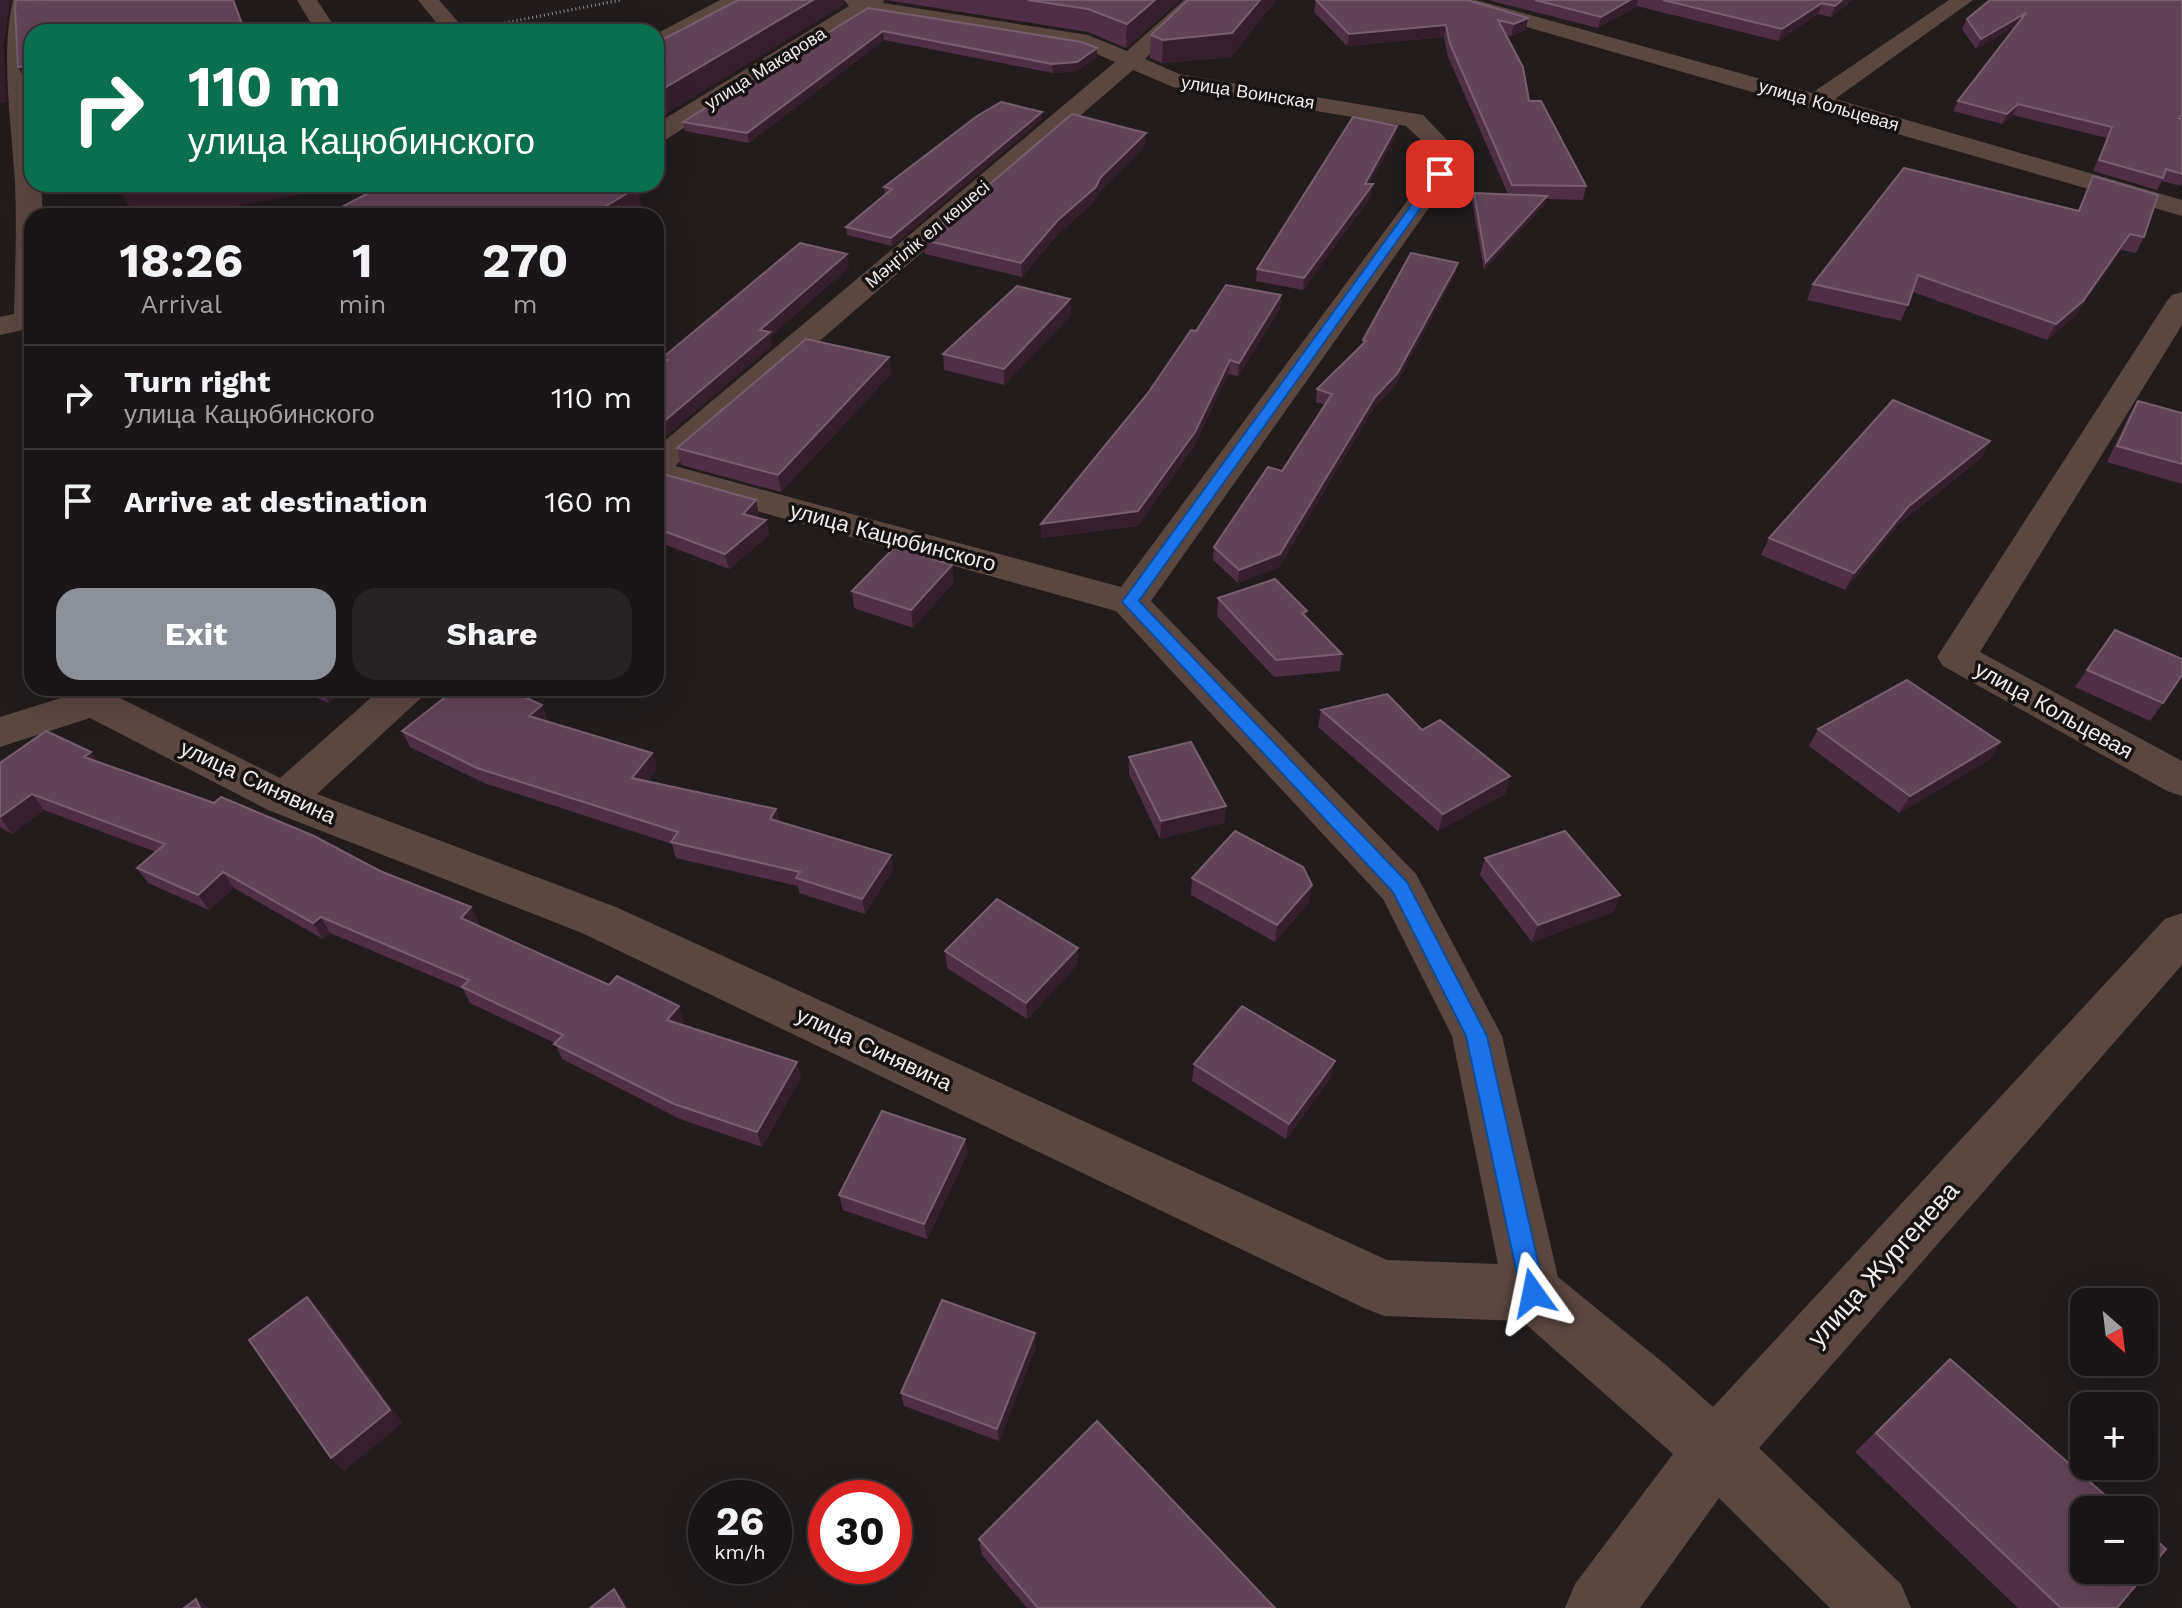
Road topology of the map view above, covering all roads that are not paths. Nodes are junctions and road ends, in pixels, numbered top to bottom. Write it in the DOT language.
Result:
graph roads {
  1 [pos="26,0"];
  2 [pos="307,0"];
  3 [pos="428,0"];
  4 [pos="700,0"];
  5 [pos="1196,0"];
  6 [pos="1963,0"];
  7 [pos="864,2"];
  8 [pos="1482,3"];
  9 [pos="728,4"];
  10 [pos="322,24"];
  11 [pos="449,24"];
  12 [pos="664,39"];
  13 [pos="1129,62"];
  14 [pos="1816,101"];
  15 [pos="17,114"];
  16 [pos="664,130"];
  17 [pos="24,138"];
  18 [pos="2182,208"];
  19 [pos="2182,301"];
  20 [pos="24,321"];
  21 [pos="0,326"];
  22 [pos="664,458"];
  23 [pos="664,474"];
  24 [pos="1130,602"];
  25 [pos="90,696"];
  26 [pos="94,696"];
  27 [pos="398,696"];
  28 [pos="0,732"];
  29 [pos="2182,780"];
  30 [pos="284,799"];
  31 [pos="2182,932"];
  32 [pos="1533,1293"];
  33 [pos="1714,1452"];
  34 [pos="1599,1608"];
  35 [pos="1877,1608"];
  1 -- 15 [label="street"];
  2 -- 10 [label="street"];
  3 -- 11 [label="street"];
  4 -- 9 [label="street"];
  5 -- 13 [label="street, Мәңгілік ел көшесі"];
  6 -- 14 [label="street"];
  7 -- 13 [label="street, улица Воинская"];
  7 -- 16 [label="street, улица Макарова"];
  8 -- 14 [label="street, улица Кольцевая"];
  9 -- 12 [label="street"];
  13 -- 22 [label="street, Мәңгілік ел көшесі"];
  13 -- 24 [label="street, улица Воинская"];
  14 -- 18 [label="street, улица Кольцевая"];
  15 -- 17 [label="street"];
  19 -- 29 [label="street, улица Кольцевая"];
  20 -- 21 [label="street"];
  23 -- 24 [label="street, улица Кацюбинского"];
  24 -- 32 [label="street"];
  25 -- 28 [label="street, улица Синявина"];
  26 -- 30 [label="street, улица Синявина"];
  27 -- 30 [label="street"];
  30 -- 32 [label="street, улица Синявина"];
  31 -- 33 [label="street, улица Жургенева"];
  32 -- 33 [label="street"];
  33 -- 34 [label="street, улица Жургенева"];
  33 -- 35 [label="street"];
}
